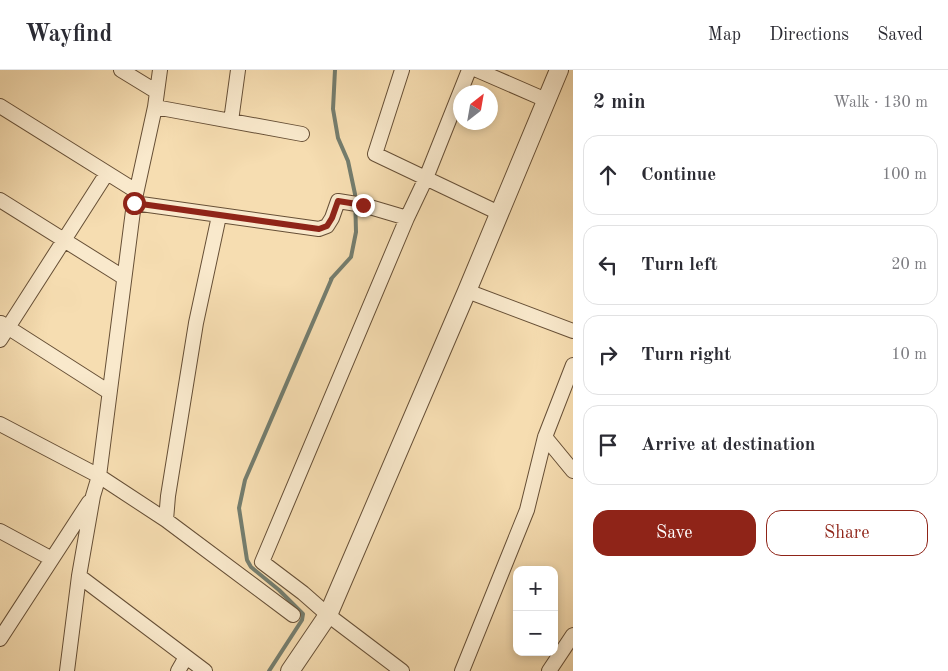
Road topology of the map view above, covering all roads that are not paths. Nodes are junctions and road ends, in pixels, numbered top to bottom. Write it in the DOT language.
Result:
graph roads {
  1 [pos="120,70"];
  2 [pos="160,70"];
  3 [pos="238,70"];
  4 [pos="402,70"];
  5 [pos="470,70"];
  6 [pos="477,70"];
  7 [pos="559,70"];
  8 [pos="156,99"];
  9 [pos="546,100"];
  10 [pos="0,106"];
  11 [pos="231,121"];
  12 [pos="302,134"];
  13 [pos="107,173"];
  14 [pos="426,178"];
  15 [pos="135,197"];
  16 [pos="0,200"];
  17 [pos="499,213"];
  18 [pos="219,216"];
  19 [pos="407,218"];
  20 [pos="64,240"];
  21 [pos="124,277"];
  22 [pos="467,291"];
  23 [pos="2,330"];
  24 [pos="573,331"];
  25 [pos="573,365"];
  26 [pos="109,392"];
  27 [pos="0,424"];
  28 [pos="545,437"];
  29 [pos="573,471"];
  30 [pos="98,476"];
  31 [pos="93,496"];
  32 [pos="166,520"];
  33 [pos="0,530"];
  34 [pos="52,559"];
  35 [pos="79,576"];
  36 [pos="292,615"];
  37 [pos="328,615"];
  38 [pos="573,635"];
  39 [pos="0,640"];
  40 [pos="186,657"];
  41 [pos="67,671"];
  42 [pos="178,671"];
  43 [pos="205,671"];
  44 [pos="290,671"];
  45 [pos="402,671"];
  46 [pos="462,671"];
  47 [pos="550,671"];
  1 -- 8 [label="street"];
  2 -- 8 [label="street"];
  3 -- 11 [label="street"];
  4 -- 14 [label="street"];
  5 -- 14 [label="street"];
  6 -- 9 [label="street"];
  7 -- 9 [label="street"];
  8 -- 11 [label="street"];
  8 -- 15 [label="street"];
  9 -- 17 [label="street"];
  10 -- 13 [label="street"];
  11 -- 12 [label="street"];
  13 -- 15 [label="street"];
  13 -- 20 [label="street"];
  14 -- 17 [label="street"];
  14 -- 19 [label="street"];
  15 -- 18 [label="street"];
  15 -- 21 [label="street"];
  16 -- 20 [label="street"];
  17 -- 22 [label="street"];
  18 -- 19 [label="street"];
  18 -- 32 [label="street"];
  19 -- 37 [label="street"];
  20 -- 21 [label="street"];
  20 -- 23 [label="street"];
  21 -- 26 [label="street"];
  22 -- 24 [label="street"];
  22 -- 37 [label="street"];
  23 -- 26 [label="street"];
  25 -- 28 [label="street"];
  26 -- 30 [label="street"];
  27 -- 30 [label="street"];
  28 -- 29 [label="street"];
  28 -- 46 [label="street"];
  30 -- 31 [label="street"];
  30 -- 32 [label="street"];
  31 -- 34 [label="street"];
  31 -- 35 [label="street"];
  32 -- 36 [label="street"];
  33 -- 34 [label="street"];
  34 -- 39 [label="street"];
  35 -- 40 [label="street"];
  35 -- 41 [label="street"];
  37 -- 44 [label="street"];
  37 -- 45 [label="street"];
  38 -- 47 [label="street"];
  40 -- 42 [label="street"];
  40 -- 43 [label="street"];
}
